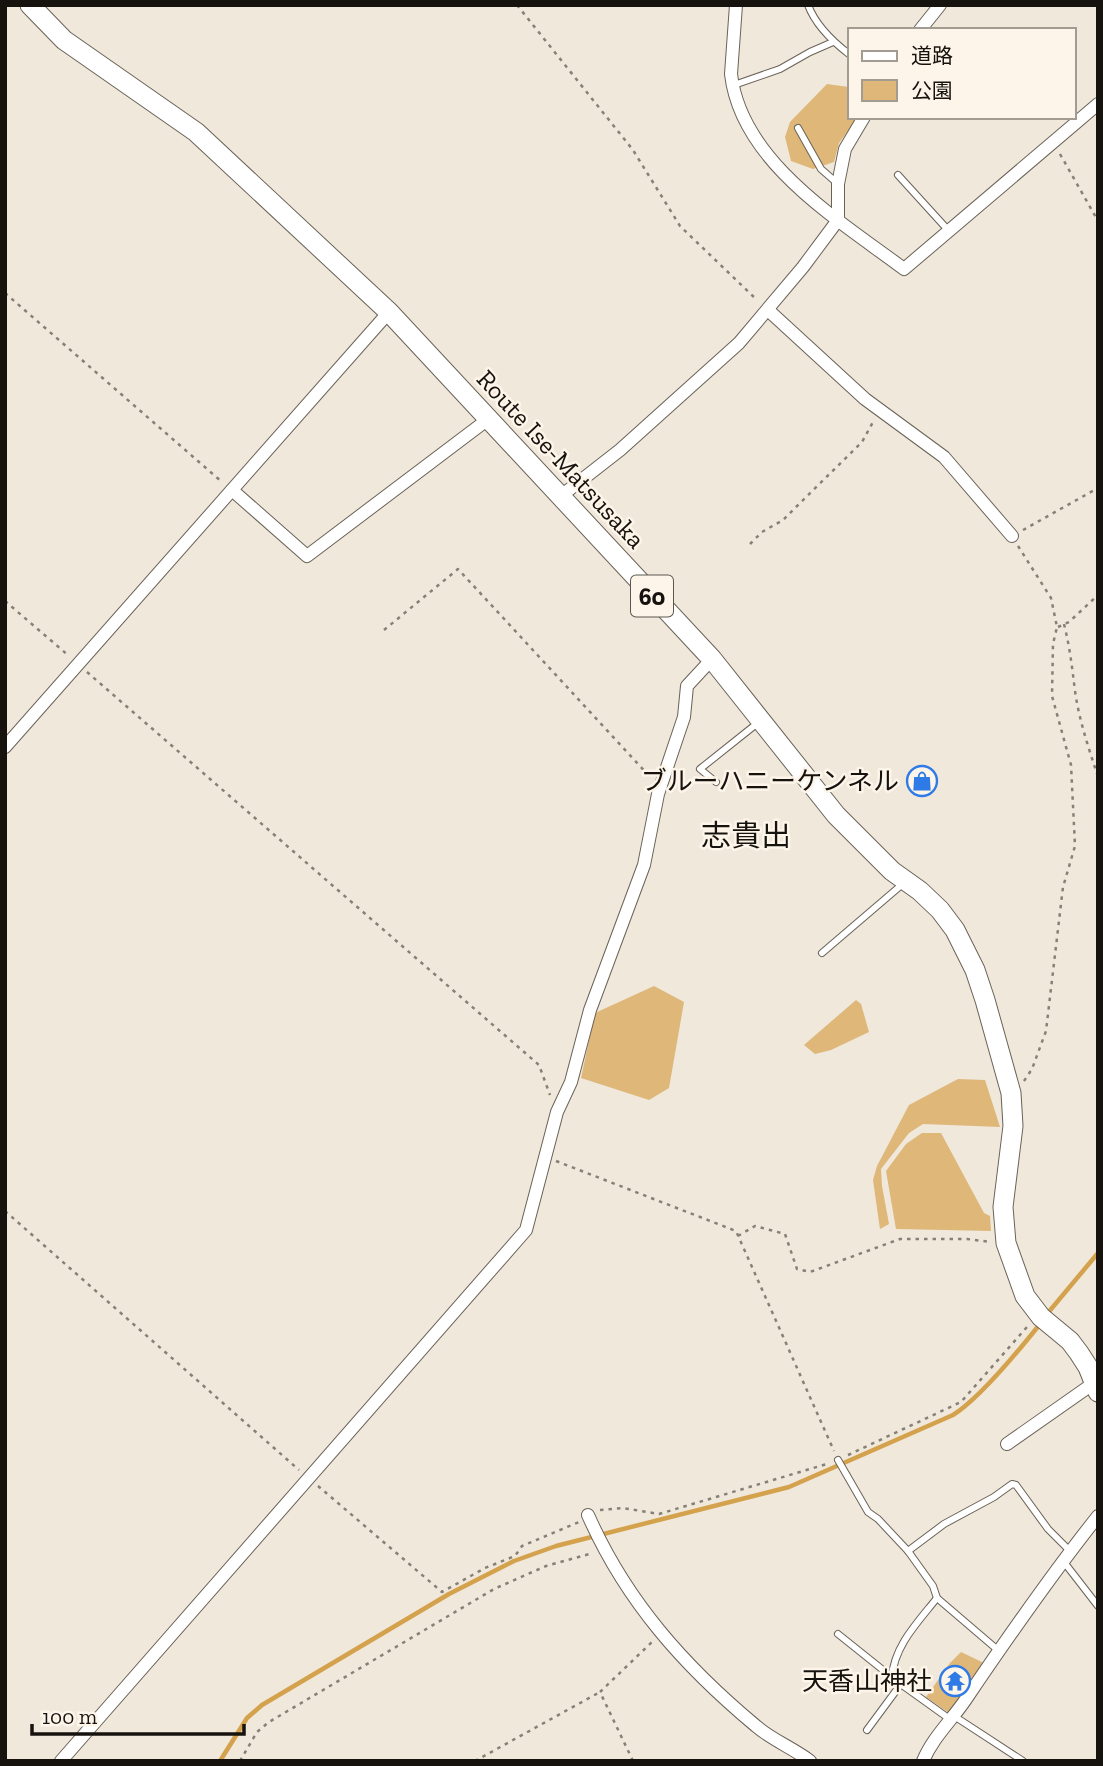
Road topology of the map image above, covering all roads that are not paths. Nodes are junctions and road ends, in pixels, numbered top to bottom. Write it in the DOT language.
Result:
graph roads {
  1 [pos="30,5"];
  2 [pos="736,5"];
  3 [pos="808,5"];
  4 [pos="940,5"];
  5 [pos="922,28"];
  6 [pos="833,42"];
  7 [pos="848,53"];
  8 [pos="733,86"];
  9 [pos="1098,104"];
  10 [pos="863,119"];
  11 [pos="798,128"];
  12 [pos="898,175"];
  13 [pos="838,184"];
  14 [pos="838,220"];
  15 [pos="948,230"];
  16 [pos="768,310"];
  17 [pos="389,312"];
  18 [pos="487,420"];
  19 [pos="232,490"];
  20 [pos="561,496"];
  21 [pos="1012,536"];
  22 [pos="712,659"];
  23 [pos="762,719"];
  24 [pos="5,747"];
  25 [pos="716,782"];
  26 [pos="906,881"];
  27 [pos="822,953"];
  28 [pos="1096,1388"];
  29 [pos="1007,1444"];
  30 [pos="840,1464"];
  31 [pos="588,1515"];
  32 [pos="1098,1516"];
  33 [pos="908,1550"];
  34 [pos="1070,1551"];
  35 [pos="1060,1563"];
  36 [pos="937,1598"];
  37 [pos="1098,1606"];
  38 [pos="838,1634"];
  39 [pos="999,1651"];
  40 [pos="892,1677"];
  41 [pos="901,1684"];
  42 [pos="952,1718"];
  43 [pos="867,1730"];
  44 [pos="61,1761"];
  45 [pos="810,1761"];
  46 [pos="923,1761"];
  47 [pos="1023,1761"];
  1 -- 17 [label="main road, Route Ise-Matsusaka / 60"];
  2 -- 8 [label="street"];
  3 -- 6 [label="lane"];
  4 -- 5 [label="street"];
  6 -- 7 [label="lane"];
  6 -- 8 [label="lane"];
  8 -- 14 [label="street"];
  9 -- 15 [label="street"];
  10 -- 13 [label="street"];
  11 -- 13 [label="lane"];
  12 -- 15 [label="lane"];
  13 -- 14 [label="street"];
  14 -- 15 [label="street"];
  14 -- 16 [label="street"];
  16 -- 20 [label="street"];
  16 -- 21 [label="street"];
  17 -- 18 [label="main road, Route Ise-Matsusaka / 60"];
  17 -- 19 [label="street"];
  18 -- 19 [label="street"];
  18 -- 20 [label="main road, Route Ise-Matsusaka / 60"];
  19 -- 24 [label="street"];
  20 -- 22 [label="main road, Route Ise-Matsusaka / 60"];
  22 -- 23 [label="main road, Route Ise-Matsusaka / 60"];
  22 -- 44 [label="street"];
  23 -- 25 [label="lane"];
  23 -- 26 [label="main road, Route Ise-Matsusaka / 60"];
  26 -- 27 [label="lane"];
  26 -- 28 [label="main road, Route Ise-Matsusaka / 60"];
  28 -- 29 [label="street"];
  30 -- 33 [label="lane"];
  31 -- 45 [label="street"];
  32 -- 34 [label="street"];
  33 -- 34 [label="lane"];
  33 -- 36 [label="lane"];
  34 -- 35 [label="street"];
  35 -- 37 [label="lane"];
  35 -- 39 [label="street"];
  36 -- 39 [label="lane"];
  36 -- 40 [label="lane"];
  38 -- 40 [label="lane"];
  39 -- 42 [label="street"];
  40 -- 41 [label="lane"];
  41 -- 42 [label="lane"];
  41 -- 43 [label="lane"];
  42 -- 46 [label="street"];
  42 -- 47 [label="lane"];
}
